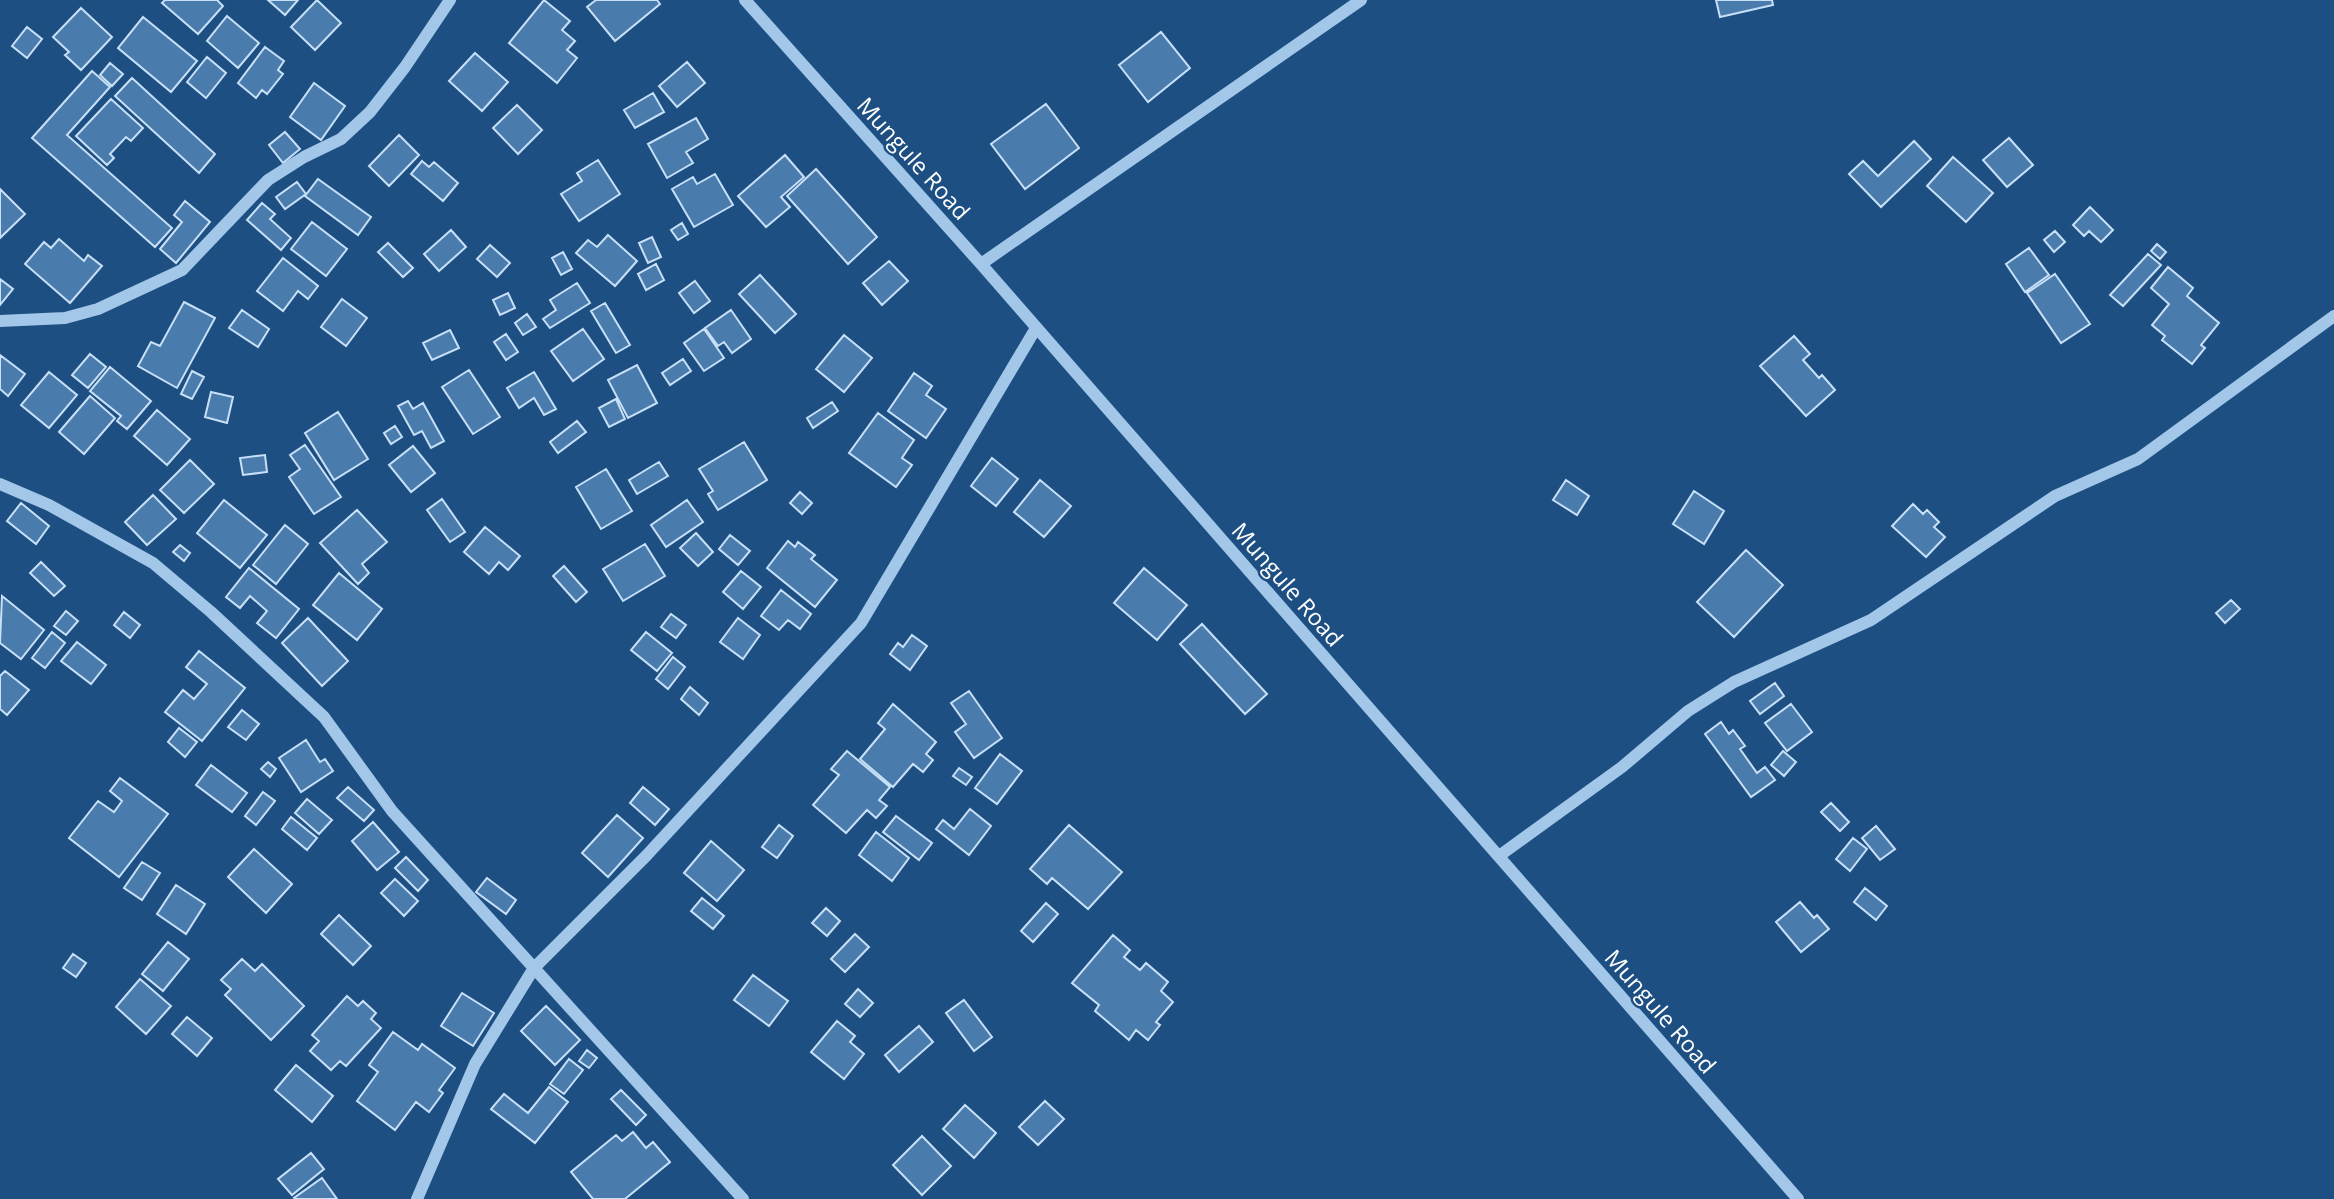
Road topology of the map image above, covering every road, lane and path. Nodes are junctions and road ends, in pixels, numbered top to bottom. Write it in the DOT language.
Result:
graph roads {
  1 [pos="450,0"];
  2 [pos="1361,0"];
  3 [pos="747,1"];
  4 [pos="981,264"];
  5 [pos="2334,316"];
  6 [pos="0,321"];
  7 [pos="1036,328"];
  8 [pos="0,484"];
  9 [pos="1499,856"];
  10 [pos="534,968"];
  11 [pos="417,1199"];
  12 [pos="743,1199"];
  13 [pos="1798,1199"];
  1 -- 6 [label="street"];
  2 -- 4 [label="street"];
  3 -- 4 [label="street, Mungule Road"];
  4 -- 7 [label="street, Mungule Road"];
  5 -- 9 [label="street"];
  7 -- 9 [label="street, Mungule Road"];
  7 -- 10 [label="street"];
  8 -- 10 [label="street"];
  9 -- 13 [label="street, Mungule Road"];
  10 -- 11 [label="street"];
  10 -- 12 [label="street"];
}
